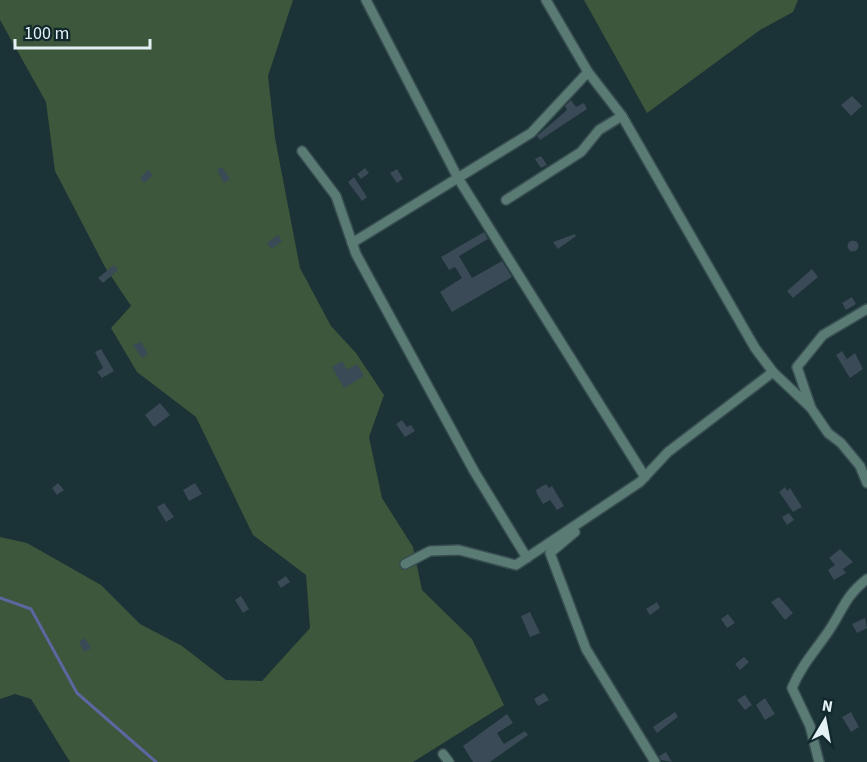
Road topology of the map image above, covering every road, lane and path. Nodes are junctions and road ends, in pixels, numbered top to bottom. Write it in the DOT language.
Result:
graph roads {
  1 [pos="366,0"];
  2 [pos="546,0"];
  3 [pos="588,72"];
  4 [pos="622,116"];
  5 [pos="302,151"];
  6 [pos="458,178"];
  7 [pos="507,200"];
  8 [pos="352,243"];
  9 [pos="867,309"];
  10 [pos="773,372"];
  11 [pos="812,408"];
  12 [pos="658,461"];
  13 [pos="645,477"];
  14 [pos="867,482"];
  15 [pos="527,558"];
  16 [pos="405,564"];
  17 [pos="867,579"];
  18 [pos="654,762"];
  19 [pos="819,762"];
  1 -- 6 [label="street"];
  2 -- 3 [label="street"];
  3 -- 4 [label="street"];
  3 -- 6 [label="street"];
  4 -- 7 [label="street"];
  4 -- 10 [label="street"];
  5 -- 8 [label="street"];
  6 -- 8 [label="street"];
  6 -- 13 [label="street"];
  8 -- 15 [label="street"];
  9 -- 11 [label="street"];
  10 -- 11 [label="street"];
  10 -- 13 [label="street"];
  11 -- 14 [label="street"];
  12 -- 18 [label="street"];
  13 -- 15 [label="street"];
  15 -- 16 [label="street"];
  17 -- 19 [label="street"];
}
